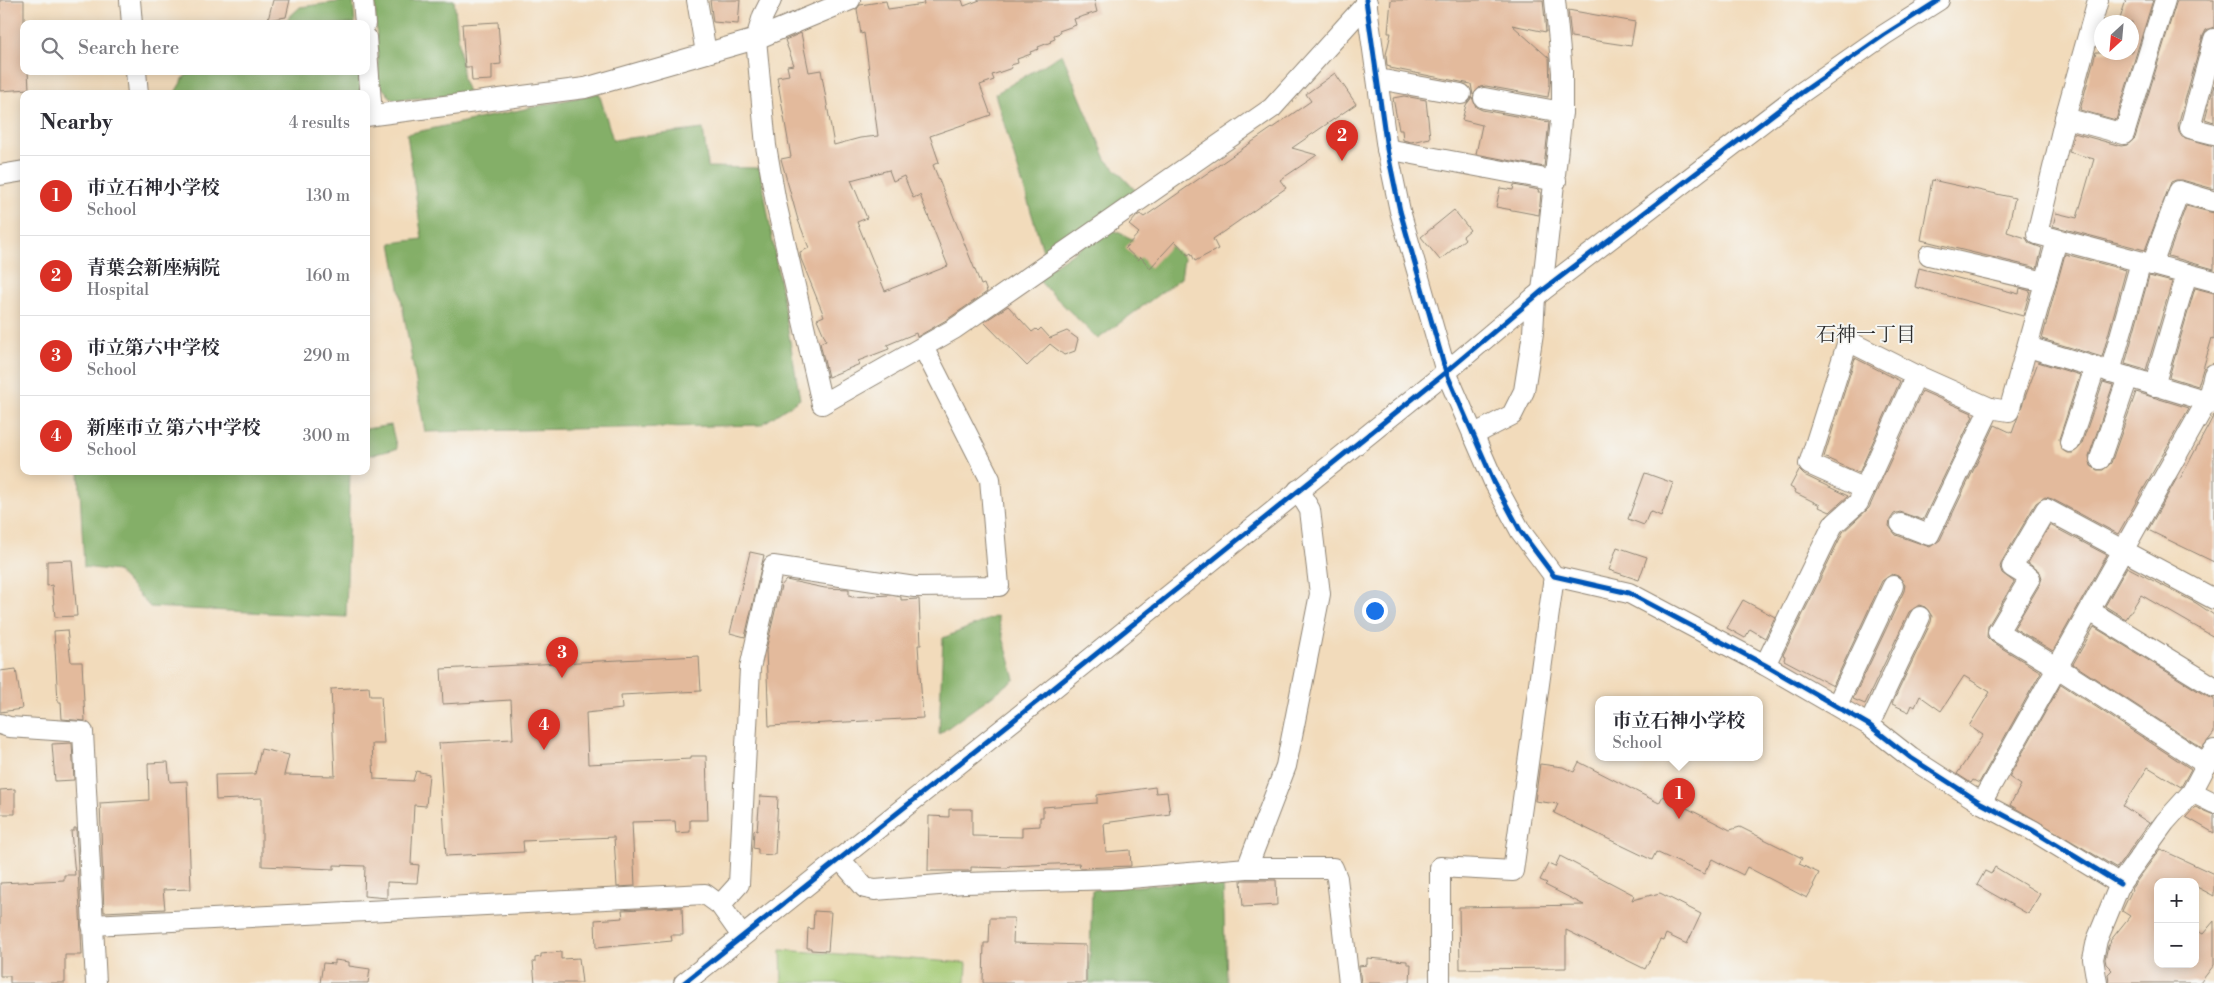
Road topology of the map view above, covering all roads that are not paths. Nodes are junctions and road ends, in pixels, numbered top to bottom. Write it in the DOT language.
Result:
graph roads {
  1 [pos="130,0"];
  2 [pos="364,0"];
  3 [pos="697,0"];
  4 [pos="771,0"];
  5 [pos="850,0"];
  6 [pos="1555,0"];
  7 [pos="1939,0"];
  8 [pos="2098,0"];
  9 [pos="2165,0"];
  10 [pos="1366,1"];
  11 [pos="132,20"];
  12 [pos="365,20"];
  13 [pos="756,39"];
  14 [pos="2214,39"];
  15 [pos="706,54"];
  16 [pos="136,75"];
  17 [pos="367,75"];
  18 [pos="1378,79"];
  19 [pos="138,90"];
  20 [pos="368,90"];
  21 [pos="1461,94"];
  22 [pos="1484,98"];
  23 [pos="1562,112"];
  24 [pos="370,115"];
  25 [pos="2065,118"];
  26 [pos="2214,134"];
  27 [pos="1387,149"];
  28 [pos="20,172"];
  29 [pos="0,175"];
  30 [pos="1556,181"];
  31 [pos="2212,201"];
  32 [pos="2057,240"];
  33 [pos="1929,255"];
  34 [pos="2147,263"];
  35 [pos="2187,274"];
  36 [pos="2214,281"];
  37 [pos="2046,282"];
  38 [pos="1538,294"];
  39 [pos="2028,346"];
  40 [pos="923,347"];
  41 [pos="1446,372"];
  42 [pos="2111,372"];
  43 [pos="2214,374"];
  44 [pos="1916,375"];
  45 [pos="2154,386"];
  46 [pos="2211,402"];
  47 [pos="1990,408"];
  48 [pos="1473,435"];
  49 [pos="2070,442"];
  50 [pos="2100,459"];
  51 [pos="1865,489"];
  52 [pos="1298,490"];
  53 [pos="1901,524"];
  54 [pos="2123,551"];
  55 [pos="1554,576"];
  56 [pos="1893,586"];
  57 [pos="2214,599"];
  58 [pos="2090,611"];
  59 [pos="1920,617"];
  60 [pos="1765,665"];
  61 [pos="2058,668"];
  62 [pos="2214,687"];
  63 [pos="1838,705"];
  64 [pos="0,724"];
  65 [pos="1869,725"];
  66 [pos="2210,757"];
  67 [pos="2192,792"];
  68 [pos="2214,803"];
  69 [pos="1981,804"];
  70 [pos="839,858"];
  71 [pos="1247,868"];
  72 [pos="2120,884"];
  73 [pos="720,905"];
  74 [pos="92,925"];
  75 [pos="742,936"];
  76 [pos="96,983"];
  77 [pos="684,983"];
  78 [pos="1349,983"];
  79 [pos="1440,983"];
  80 [pos="2097,983"];
  1 -- 11 [label="street"];
  2 -- 12 [label="street"];
  3 -- 15 [label="street"];
  4 -- 13 [label="street"];
  5 -- 13 [label="street"];
  6 -- 23 [label="street"];
  7 -- 38 [label="street"];
  8 -- 25 [label="street"];
  9 -- 25 [label="street"];
  10 -- 18 [label="street"];
  10 -- 40 [label="street"];
  13 -- 15 [label="street"];
  13 -- 40 [label="street"];
  14 -- 26 [label="street"];
  15 -- 24 [label="street"];
  16 -- 19 [label="street"];
  17 -- 20 [label="street"];
  18 -- 21 [label="street"];
  18 -- 27 [label="street"];
  22 -- 23 [label="street"];
  23 -- 30 [label="street"];
  25 -- 32 [label="street"];
  27 -- 30 [label="street"];
  27 -- 41 [label="street"];
  28 -- 29 [label="street"];
  30 -- 38 [label="street"];
  31 -- 34 [label="street"];
  32 -- 34 [label="street"];
  32 -- 37 [label="street"];
  33 -- 37 [label="street"];
  34 -- 35 [label="street"];
  34 -- 42 [label="street"];
  35 -- 36 [label="street"];
  35 -- 45 [label="street"];
  37 -- 39 [label="street"];
  38 -- 41 [label="street"];
  38 -- 48 [label="street"];
  39 -- 42 [label="street"];
  39 -- 47 [label="street"];
  40 -- 73 [label="street"];
  41 -- 48 [label="street"];
  41 -- 52 [label="street"];
  42 -- 45 [label="street"];
  42 -- 49 [label="street"];
  42 -- 50 [label="street"];
  43 -- 46 [label="street"];
  44 -- 47 [label="street"];
  44 -- 51 [label="street"];
  44 -- 51 [label="street"];
  45 -- 46 [label="street"];
  46 -- 54 [label="street"];
  47 -- 53 [label="street"];
  48 -- 55 [label="street"];
  51 -- 60 [label="street"];
  52 -- 70 [label="street"];
  52 -- 71 [label="street"];
  54 -- 57 [label="street"];
  54 -- 58 [label="street"];
  54 -- 61 [label="street"];
  55 -- 60 [label="street"];
  55 -- 79 [label="street"];
  56 -- 63 [label="street"];
  58 -- 61 [label="street"];
  58 -- 62 [label="street"];
  59 -- 65 [label="street"];
  60 -- 63 [label="street"];
  61 -- 66 [label="street"];
  61 -- 69 [label="street"];
  63 -- 65 [label="street"];
  64 -- 74 [label="street"];
  65 -- 69 [label="street"];
  66 -- 67 [label="street"];
  67 -- 68 [label="street"];
  67 -- 72 [label="street"];
  69 -- 72 [label="street"];
  70 -- 71 [label="street"];
  70 -- 75 [label="street"];
  71 -- 78 [label="street"];
  72 -- 80 [label="street"];
  73 -- 74 [label="street"];
  73 -- 75 [label="street"];
  74 -- 76 [label="street"];
  75 -- 77 [label="street"];
}
